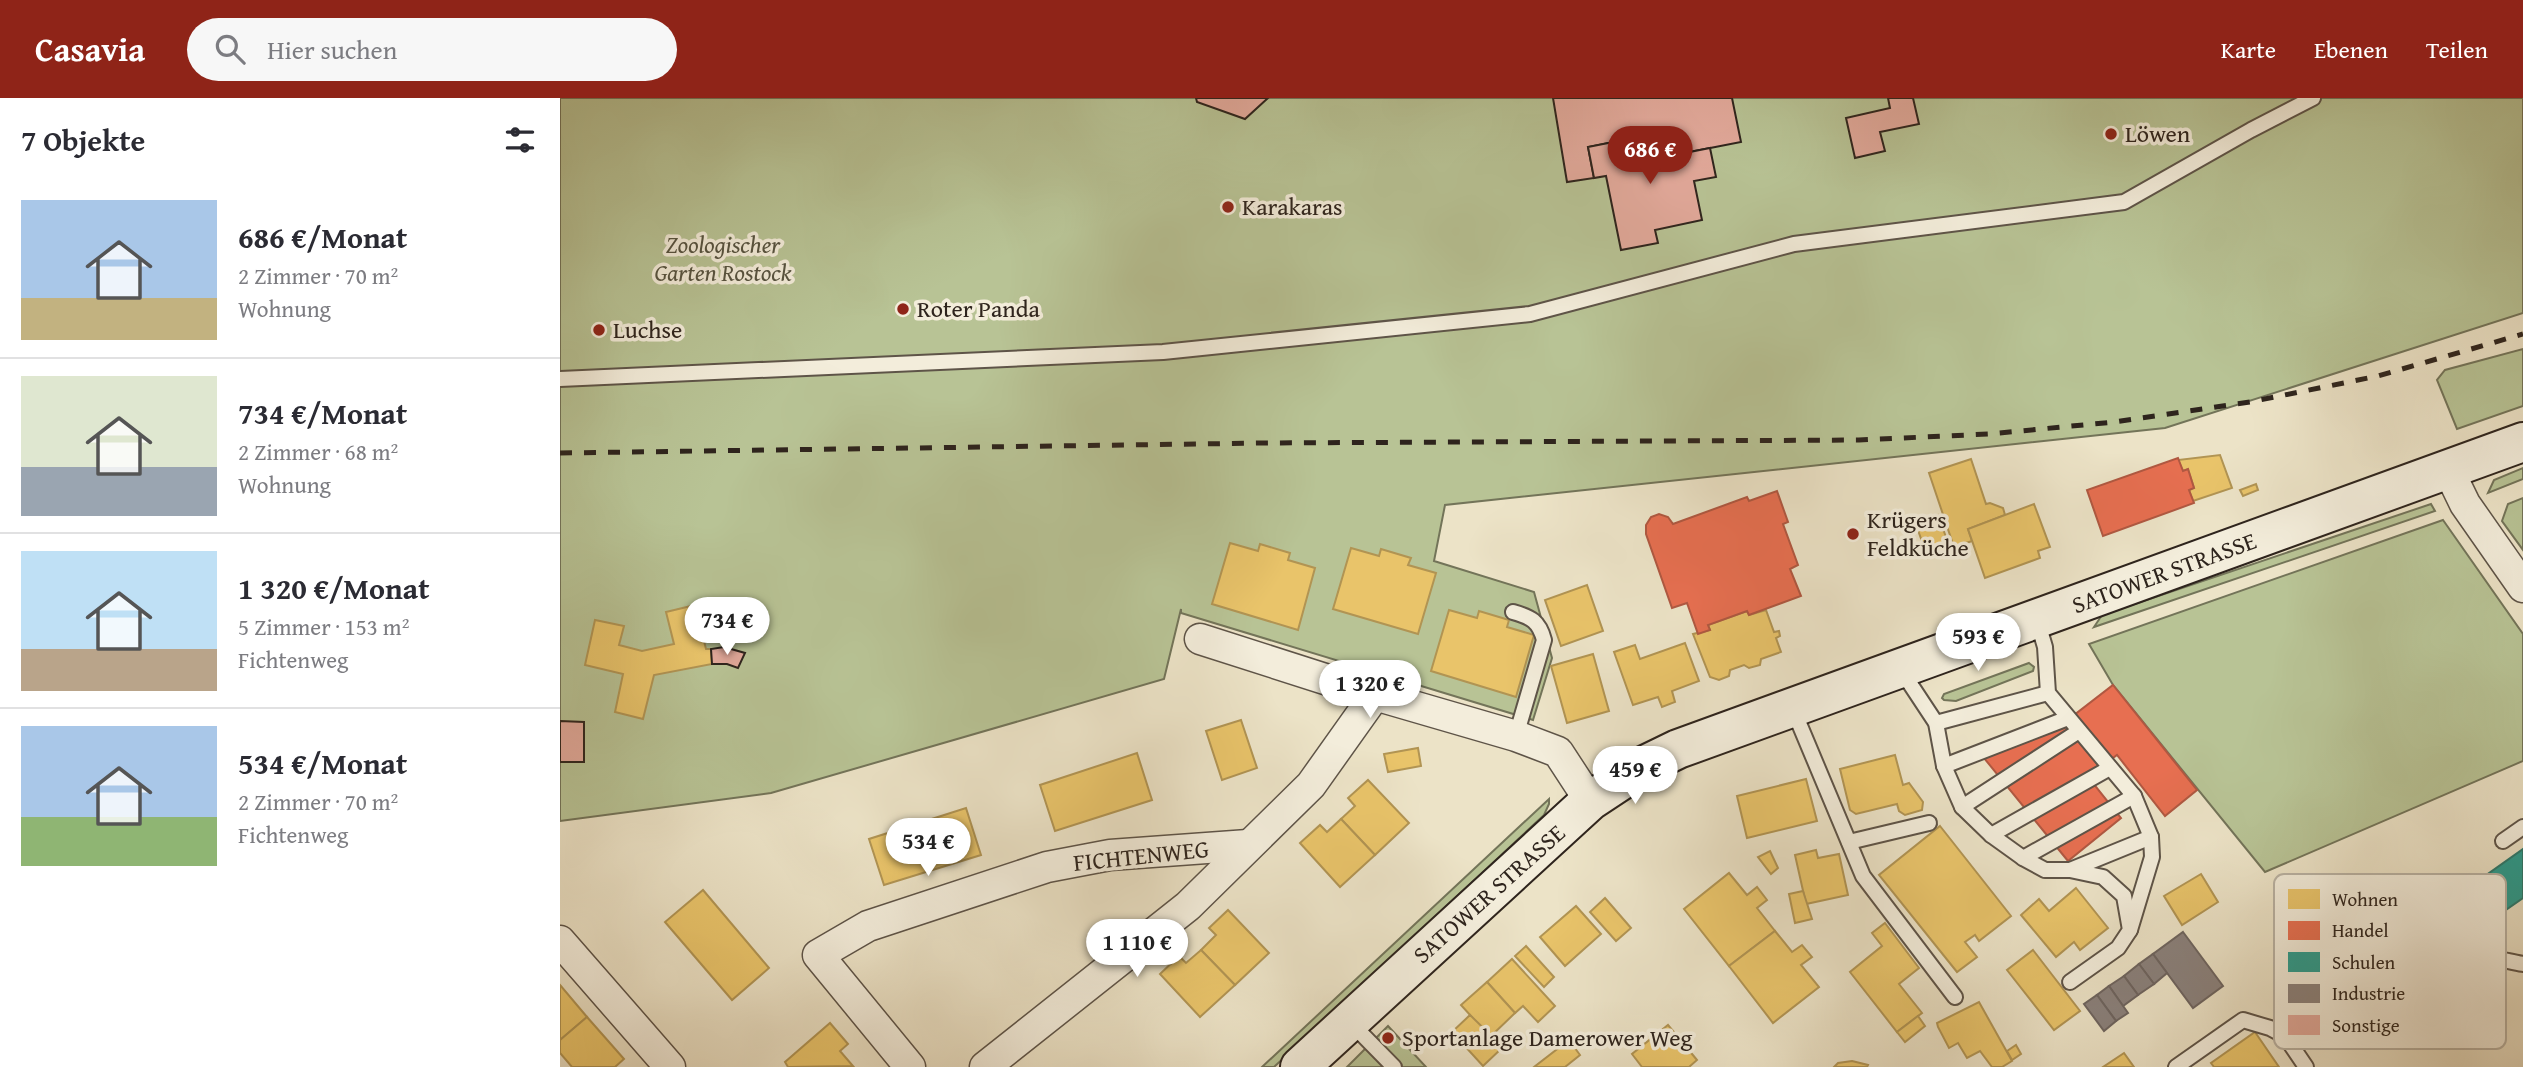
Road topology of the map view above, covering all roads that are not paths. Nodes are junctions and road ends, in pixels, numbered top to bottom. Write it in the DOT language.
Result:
graph roads {
  1 [pos="2314,98"];
  2 [pos="560,379"];
  3 [pos="2523,442"];
  4 [pos="2448,469"];
  5 [pos="2523,587"];
  6 [pos="1513,612"];
  7 [pos="2037,620"];
  8 [pos="1200,639"];
  9 [pos="1900,669"];
  10 [pos="2048,693"];
  11 [pos="1375,695"];
  12 [pos="1793,707"];
  13 [pos="2068,718"];
  14 [pos="1936,723"];
  15 [pos="2079,731"];
  16 [pos="1516,736"];
  17 [pos="1944,766"];
  18 [pos="2110,768"];
  19 [pos="2134,796"];
  20 [pos="1590,801"];
  21 [pos="1962,807"];
  22 [pos="1929,823"];
  23 [pos="2523,827"];
  24 [pos="1991,835"];
  25 [pos="2151,837"];
  26 [pos="2503,841"];
  27 [pos="1849,842"];
  28 [pos="1248,845"];
  29 [pos="2023,858"];
  30 [pos="2070,870"];
  31 [pos="2130,930"];
  32 [pos="560,941"];
  33 [pos="2070,982"];
  34 [pos="1955,997"];
  35 [pos="1349,1021"];
  36 [pos="2274,1030"];
  37 [pos="2294,1049"];
  38 [pos="670,1067"];
  39 [pos="910,1067"];
  40 [pos="985,1067"];
  41 [pos="1300,1067"];
  42 [pos="1394,1067"];
  43 [pos="2176,1067"];
  44 [pos="2306,1067"];
  1 -- 2 [label="lane"];
  3 -- 4 [label="main road, SATOWER STRASSE"];
  4 -- 5 [label="street"];
  4 -- 7 [label="main road, SATOWER STRASSE"];
  6 -- 16 [label="lane"];
  7 -- 9 [label="main road, SATOWER STRASSE"];
  7 -- 10 [label="lane"];
  8 -- 11 [label="street"];
  9 -- 12 [label="main road, SATOWER STRASSE"];
  9 -- 14 [label="lane"];
  10 -- 13 [label="lane"];
  10 -- 14 [label="lane"];
  11 -- 16 [label="street"];
  11 -- 28 [label="street, FICHTENWEG"];
  12 -- 20 [label="main road, SATOWER STRASSE"];
  12 -- 27 [label="lane"];
  13 -- 15 [label="lane"];
  13 -- 17 [label="lane"];
  14 -- 17 [label="lane"];
  15 -- 18 [label="lane"];
  15 -- 21 [label="lane"];
  16 -- 20 [label="street"];
  17 -- 21 [label="lane"];
  18 -- 19 [label="lane"];
  18 -- 24 [label="lane"];
  19 -- 25 [label="lane"];
  19 -- 29 [label="lane"];
  20 -- 35 [label="main road, SATOWER STRASSE"];
  21 -- 24 [label="lane"];
  22 -- 27 [label="lane"];
  23 -- 26 [label="lane"];
  24 -- 29 [label="lane"];
  25 -- 30 [label="lane"];
  25 -- 31 [label="lane"];
  27 -- 34 [label="lane"];
  28 -- 39 [label="street, FICHTENWEG"];
  28 -- 40 [label="street, FICHTENWEG"];
  29 -- 30 [label="lane"];
  30 -- 31 [label="lane"];
  31 -- 33 [label="lane"];
  32 -- 38 [label="street"];
  35 -- 41 [label="main road, SATOWER STRASSE"];
  35 -- 42 [label="lane"];
  36 -- 43 [label="lane"];
  37 -- 44 [label="lane"];
}
